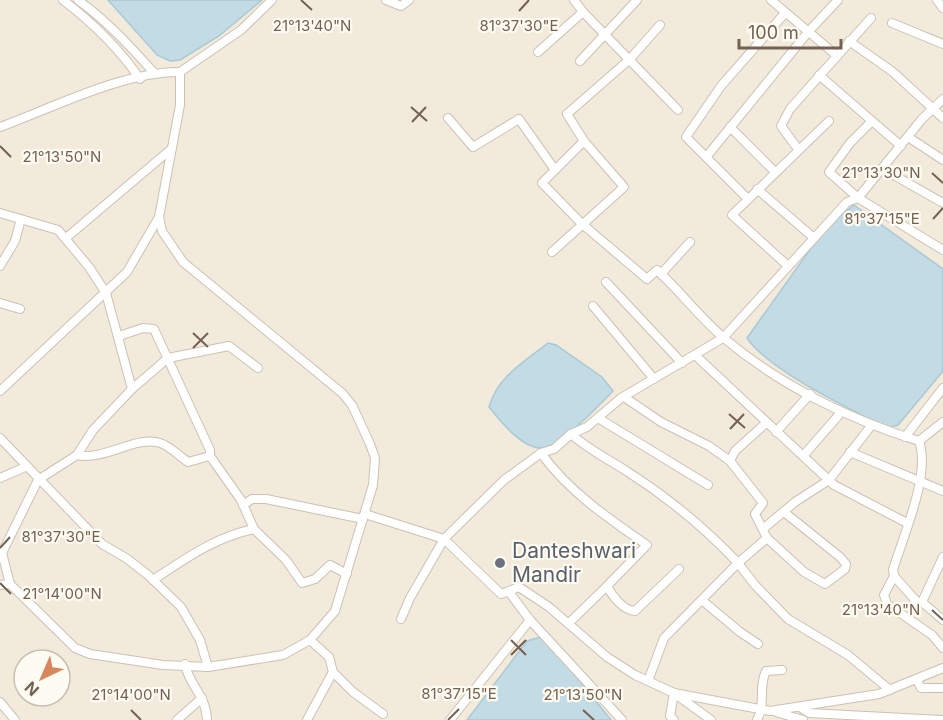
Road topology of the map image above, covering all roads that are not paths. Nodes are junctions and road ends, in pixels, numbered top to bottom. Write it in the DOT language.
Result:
graph roads {
  1 [pos="63,0"];
  2 [pos="78,0"];
  3 [pos="272,0"];
  4 [pos="386,0"];
  5 [pos="409,0"];
  6 [pos="574,0"];
  7 [pos="637,0"];
  8 [pos="771,0"];
  9 [pos="838,0"];
  10 [pos="937,0"];
  11 [pos="943,8"];
  12 [pos="583,12"];
  13 [pos="785,13"];
  14 [pos="871,18"];
  15 [pos="892,23"];
  16 [pos="660,25"];
  17 [pos="808,31"];
  18 [pos="606,34"];
  19 [pos="849,41"];
  20 [pos="943,44"];
  21 [pos="538,52"];
  22 [pos="836,55"];
  23 [pos="630,58"];
  24 [pos="580,61"];
  25 [pos="180,72"];
  26 [pos="155,74"];
  27 [pos="819,75"];
  28 [pos="140,79"];
  29 [pos="943,99"];
  30 [pos="932,108"];
  31 [pos="678,110"];
  32 [pos="448,118"];
  33 [pos="943,118"];
  34 [pos="829,121"];
  35 [pos="871,122"];
  36 [pos="0,127"];
  37 [pos="730,127"];
  38 [pos="908,137"];
  39 [pos="584,141"];
  40 [pos="901,146"];
  41 [pos="798,149"];
  42 [pos="170,150"];
  43 [pos="707,156"];
  44 [pos="943,160"];
  45 [pos="883,169"];
  46 [pos="555,170"];
  47 [pos="774,171"];
  48 [pos="757,189"];
  49 [pos="858,198"];
  50 [pos="747,199"];
  51 [pos="943,203"];
  52 [pos="0,213"];
  53 [pos="159,216"];
  54 [pos="21,219"];
  55 [pos="581,224"];
  56 [pos="66,238"];
  57 [pos="814,238"];
  58 [pos="690,242"];
  59 [pos="943,250"];
  60 [pos="552,252"];
  61 [pos="0,266"];
  62 [pos="788,266"];
  63 [pos="662,274"];
  64 [pos="606,282"];
  65 [pos="106,293"];
  66 [pos="0,303"];
  67 [pos="593,306"];
  68 [pos="20,309"];
  69 [pos="119,336"];
  70 [pos="723,338"];
  71 [pos="695,355"];
  72 [pos="168,358"];
  73 [pos="682,363"];
  74 [pos="258,368"];
  75 [pos="654,379"];
  76 [pos="943,388"];
  77 [pos="132,389"];
  78 [pos="0,391"];
  79 [pos="810,394"];
  80 [pos="624,397"];
  81 [pos="838,416"];
  82 [pos="598,418"];
  83 [pos="943,422"];
  84 [pos="766,423"];
  85 [pos="871,426"];
  86 [pos="776,432"];
  87 [pos="571,434"];
  88 [pos="906,437"];
  89 [pos="0,438"];
  90 [pos="919,441"];
  91 [pos="850,452"];
  92 [pos="541,453"];
  93 [pos="77,455"];
  94 [pos="210,456"];
  95 [pos="803,456"];
  96 [pos="730,461"];
  97 [pos="24,467"];
  98 [pos="0,478"];
  99 [pos="38,480"];
  100 [pos="829,480"];
  101 [pos="920,480"];
  102 [pos="708,485"];
  103 [pos="943,491"];
  104 [pos="243,505"];
  105 [pos="784,512"];
  106 [pos="364,517"];
  107 [pos="907,523"];
  108 [pos="254,529"];
  109 [pos="763,530"];
  110 [pos="767,538"];
  111 [pos="444,539"];
  112 [pos="943,557"];
  113 [pos="738,563"];
  114 [pos="679,570"];
  115 [pos="347,574"];
  116 [pos="940,574"];
  117 [pos="894,576"];
  118 [pos="153,580"];
  119 [pos="10,584"];
  120 [pos="0,585"];
  121 [pos="607,586"];
  122 [pos="509,592"];
  123 [pos="704,601"];
  124 [pos="922,602"];
  125 [pos="401,619"];
  126 [pos="530,620"];
  127 [pos="943,620"];
  128 [pos="569,623"];
  129 [pos="310,640"];
  130 [pos="758,644"];
  131 [pos="943,648"];
  132 [pos="185,664"];
  133 [pos="208,667"];
  134 [pos="943,668"];
  135 [pos="782,670"];
  136 [pos="333,672"];
  137 [pos="917,680"];
  138 [pos="648,681"];
  139 [pos="943,688"];
  140 [pos="890,690"];
  141 [pos="674,693"];
  142 [pos="202,698"];
  143 [pos="0,702"];
  144 [pos="800,707"];
  145 [pos="767,710"];
  146 [pos="383,714"];
  147 [pos="792,718"];
  148 [pos="15,720"];
  149 [pos="177,720"];
  150 [pos="207,720"];
  151 [pos="306,720"];
  152 [pos="450,720"];
  153 [pos="622,720"];
  154 [pos="674,720"];
  155 [pos="711,720"];
  156 [pos="757,720"];
  157 [pos="803,720"];
  158 [pos="942,720"];
  1 -- 28 [label="street"];
  2 -- 26 [label="street"];
  3 -- 25 [label="street"];
  4 -- 5 [label="street"];
  6 -- 12 [label="street"];
  7 -- 18 [label="street"];
  8 -- 13 [label="street"];
  9 -- 17 [label="street"];
  10 -- 11 [label="street"];
  12 -- 18 [label="street"];
  12 -- 21 [label="street"];
  13 -- 17 [label="street"];
  13 -- 43 [label="street"];
  14 -- 19 [label="street"];
  15 -- 20 [label="street"];
  16 -- 23 [label="street"];
  17 -- 22 [label="street"];
  17 -- 37 [label="street"];
  18 -- 23 [label="street"];
  18 -- 24 [label="street"];
  19 -- 22 [label="street"];
  19 -- 30 [label="street"];
  22 -- 27 [label="street"];
  23 -- 31 [label="street"];
  23 -- 39 [label="street"];
  25 -- 26 [label="street"];
  25 -- 42 [label="street"];
  26 -- 28 [label="street"];
  27 -- 35 [label="street"];
  27 -- 41 [label="street"];
  28 -- 36 [label="street"];
  29 -- 30 [label="street"];
  30 -- 33 [label="street"];
  30 -- 38 [label="street"];
  32 -- 46 [label="street"];
  34 -- 41 [label="street"];
  35 -- 40 [label="street"];
  35 -- 49 [label="street"];
  37 -- 43 [label="street"];
  37 -- 47 [label="street"];
  38 -- 40 [label="street"];
  38 -- 44 [label="street"];
  39 -- 46 [label="street"];
  39 -- 55 [label="street"];
  40 -- 45 [label="street"];
  41 -- 47 [label="street"];
  42 -- 53 [label="street"];
  42 -- 56 [label="street"];
  43 -- 50 [label="street"];
  45 -- 49 [label="street"];
  45 -- 51 [label="street"];
  46 -- 55 [label="street"];
  47 -- 48 [label="street"];
  48 -- 50 [label="street"];
  48 -- 57 [label="street"];
  49 -- 57 [label="street"];
  49 -- 59 [label="street"];
  50 -- 62 [label="street"];
  52 -- 54 [label="street"];
  53 -- 65 [label="street"];
  53 -- 106 [label="street"];
  54 -- 56 [label="street"];
  54 -- 61 [label="street"];
  55 -- 60 [label="street"];
  55 -- 63 [label="street"];
  56 -- 65 [label="street"];
  57 -- 62 [label="street"];
  58 -- 63 [label="street"];
  62 -- 70 [label="street"];
  63 -- 70 [label="street"];
  64 -- 73 [label="street"];
  65 -- 69 [label="street"];
  65 -- 78 [label="street"];
  66 -- 68 [label="street"];
  67 -- 75 [label="street"];
  69 -- 72 [label="street"];
  69 -- 77 [label="street"];
  70 -- 71 [label="street"];
  70 -- 79 [label="street"];
  71 -- 73 [label="street"];
  71 -- 84 [label="street"];
  72 -- 74 [label="street"];
  72 -- 77 [label="street"];
  72 -- 94 [label="street"];
  73 -- 75 [label="street"];
  75 -- 80 [label="street"];
  76 -- 88 [label="street"];
  77 -- 93 [label="street"];
  79 -- 85 [label="street"];
  79 -- 86 [label="street"];
  80 -- 82 [label="street"];
  80 -- 96 [label="street"];
  81 -- 95 [label="street"];
  82 -- 87 [label="street"];
  82 -- 102 [label="street"];
  83 -- 90 [label="street"];
  84 -- 86 [label="street"];
  84 -- 96 [label="street"];
  85 -- 88 [label="street"];
  85 -- 91 [label="street"];
  86 -- 95 [label="street"];
  87 -- 92 [label="street"];
  87 -- 113 [label="street"];
  88 -- 90 [label="street"];
  89 -- 97 [label="street"];
  90 -- 101 [label="street"];
  91 -- 100 [label="street"];
  91 -- 101 [label="street"];
  92 -- 111 [label="street"];
  92 -- 121 [label="street"];
  93 -- 94 [label="street"];
  93 -- 99 [label="street"];
  94 -- 104 [label="street"];
  95 -- 100 [label="street"];
  96 -- 109 [label="street"];
  97 -- 98 [label="street"];
  97 -- 99 [label="street"];
  99 -- 118 [label="street"];
  99 -- 119 [label="street"];
  100 -- 105 [label="street"];
  100 -- 107 [label="street"];
  101 -- 103 [label="street"];
  101 -- 107 [label="street"];
  104 -- 106 [label="street"];
  104 -- 108 [label="street"];
  105 -- 109 [label="street"];
  105 -- 110 [label="street"];
  106 -- 111 [label="street"];
  106 -- 115 [label="street"];
  107 -- 117 [label="street"];
  108 -- 115 [label="street"];
  108 -- 118 [label="street"];
  109 -- 110 [label="street"];
  110 -- 113 [label="street"];
  111 -- 122 [label="street"];
  111 -- 125 [label="street"];
  112 -- 116 [label="street"];
  113 -- 123 [label="street"];
  113 -- 140 [label="street"];
  114 -- 121 [label="street"];
  115 -- 129 [label="street"];
  116 -- 124 [label="street"];
  117 -- 124 [label="street"];
  117 -- 131 [label="street"];
  118 -- 133 [label="street"];
  119 -- 120 [label="street"];
  119 -- 132 [label="street"];
  121 -- 128 [label="street"];
  122 -- 126 [label="street"];
  122 -- 128 [label="street"];
  123 -- 130 [label="street"];
  123 -- 138 [label="street"];
  124 -- 127 [label="street"];
  126 -- 152 [label="street"];
  126 -- 153 [label="street"];
  128 -- 138 [label="street"];
  129 -- 133 [label="street"];
  129 -- 136 [label="street"];
  132 -- 133 [label="street"];
  132 -- 142 [label="street"];
  134 -- 137 [label="street"];
  135 -- 145 [label="street"];
  136 -- 146 [label="street"];
  136 -- 151 [label="street"];
  137 -- 139 [label="street"];
  137 -- 140 [label="street"];
  138 -- 141 [label="street"];
  140 -- 144 [label="street"];
  141 -- 145 [label="street"];
  141 -- 154 [label="street"];
  141 -- 155 [label="street"];
  142 -- 149 [label="street"];
  142 -- 150 [label="street"];
  143 -- 148 [label="street"];
  144 -- 145 [label="street"];
  144 -- 158 [label="street"];
  145 -- 147 [label="street"];
  145 -- 156 [label="street"];
  147 -- 157 [label="street"];
}
